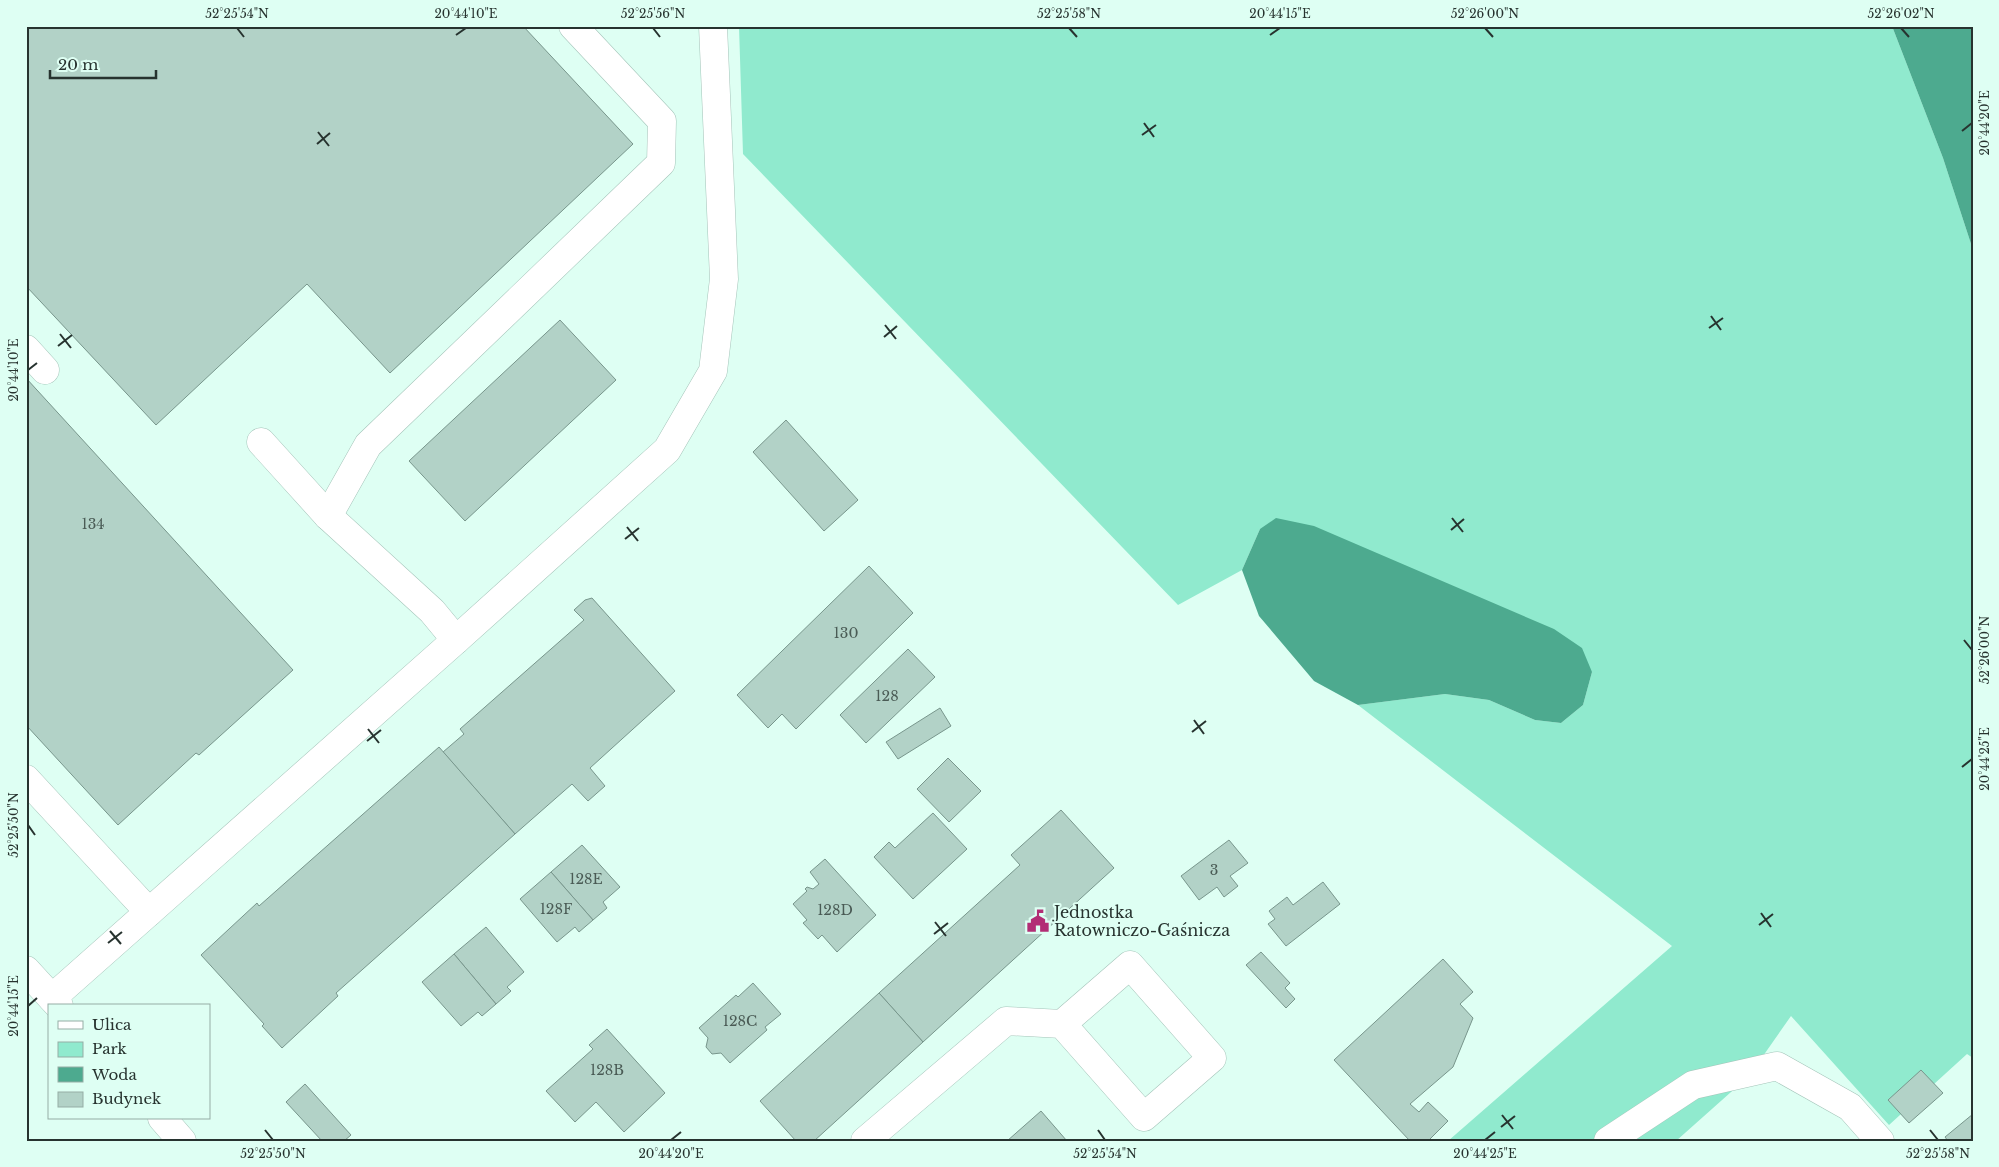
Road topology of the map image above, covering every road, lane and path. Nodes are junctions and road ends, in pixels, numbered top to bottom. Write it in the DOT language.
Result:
graph roads {
  1 [pos="573,26"];
  2 [pos="713,26"];
  3 [pos="26,349"];
  4 [pos="45,370"];
  5 [pos="261,442"];
  6 [pos="328,516"];
  7 [pos="456,640"];
  8 [pos="26,779"];
  9 [pos="149,912"];
  10 [pos="26,970"];
  11 [pos="56,1002"];
  12 [pos="1062,1024"];
  13 [pos="164,1120"];
  14 [pos="182,1141"];
  15 [pos="865,1141"];
  16 [pos="1608,1141"];
  17 [pos="1880,1141"];
  1 -- 6 [label="street"];
  2 -- 7 [label="street"];
  3 -- 4 [label="street"];
  5 -- 6 [label="street"];
  6 -- 7 [label="street"];
  7 -- 9 [label="street"];
  8 -- 9 [label="street"];
  9 -- 11 [label="street"];
  10 -- 11 [label="street"];
  12 -- 12 [label="street"];
  12 -- 15 [label="street"];
  13 -- 14 [label="street"];
  16 -- 17 [label="street"];
}
